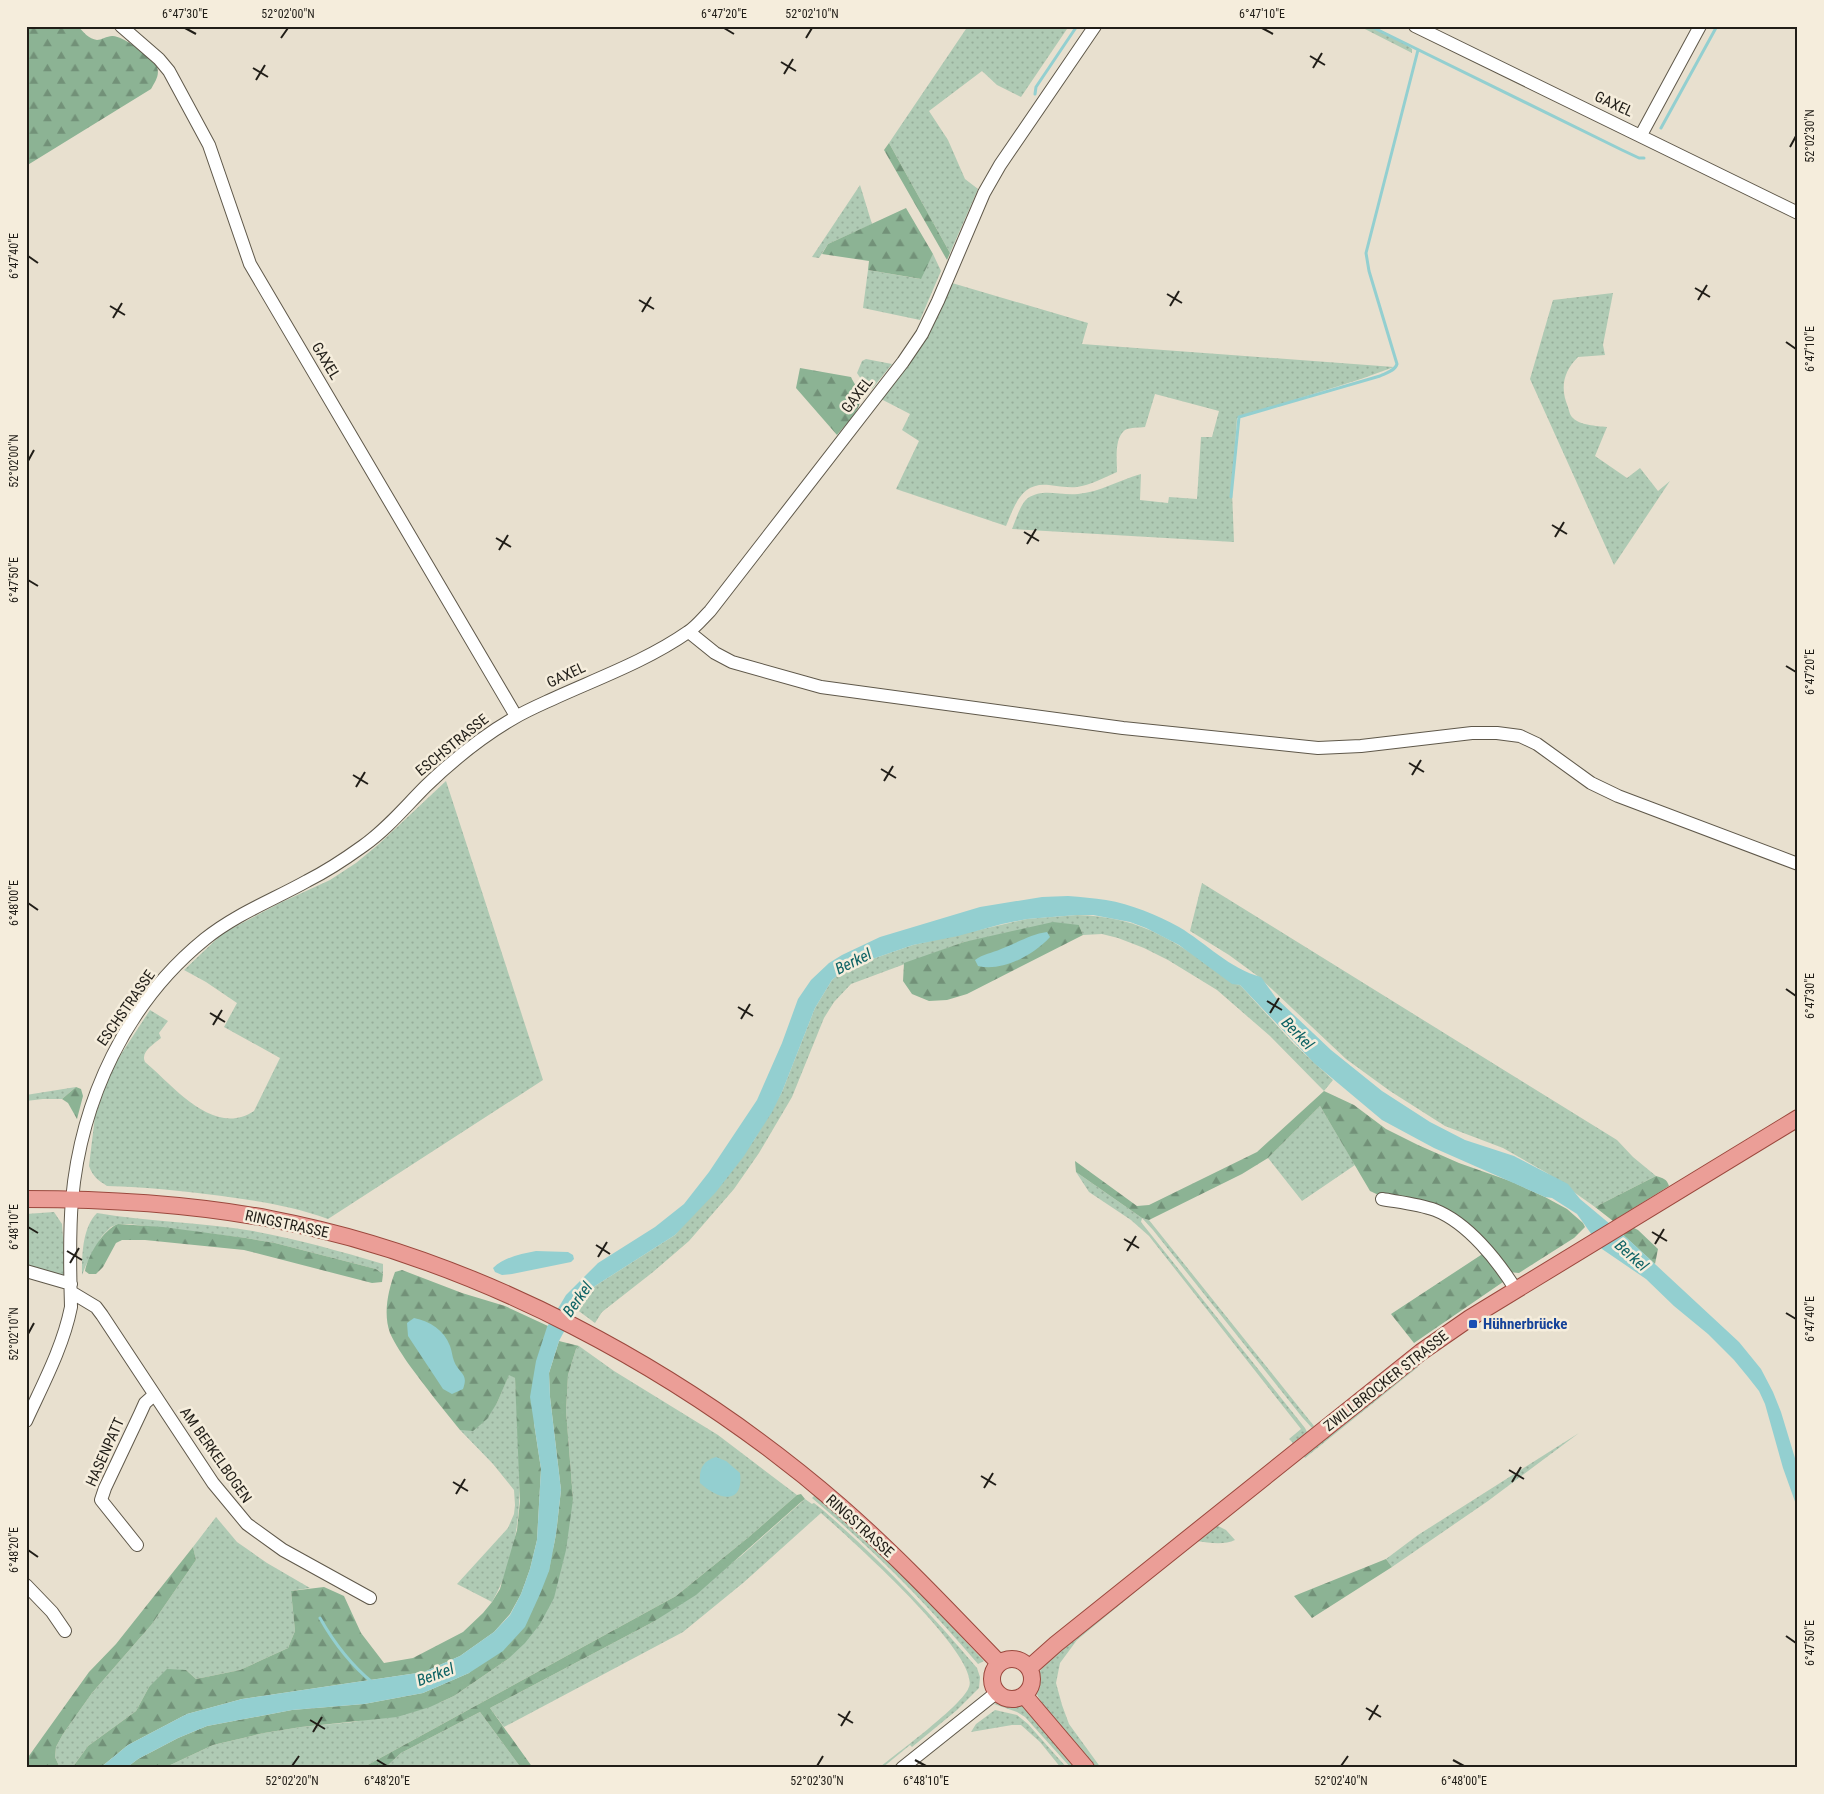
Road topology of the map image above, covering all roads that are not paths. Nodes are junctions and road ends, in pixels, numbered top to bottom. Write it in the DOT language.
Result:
graph roads {
  1 [pos="122,26"];
  2 [pos="1095,26"];
  3 [pos="1415,26"];
  4 [pos="1700,26"];
  5 [pos="1641,135"];
  6 [pos="1798,213"];
  7 [pos="689,632"];
  8 [pos="516,716"];
  9 [pos="1798,864"];
  10 [pos="1798,1118"];
  11 [pos="26,1199"];
  12 [pos="72,1199"];
  13 [pos="1382,1199"];
  14 [pos="26,1271"];
  15 [pos="71,1288"];
  16 [pos="1516,1290"];
  17 [pos="154,1395"];
  18 [pos="30,1403"];
  19 [pos="26,1421"];
  20 [pos="137,1545"];
  21 [pos="26,1585"];
  22 [pos="370,1598"];
  23 [pos="65,1631"];
  24 [pos="999,1663"];
  25 [pos="1029,1668"];
  26 [pos="996,1693"];
  27 [pos="1024,1695"];
  28 [pos="903,1767"];
  29 [pos="1086,1768"];
  1 -- 8 [label="street, GAXEL"];
  2 -- 7 [label="street, GAXEL"];
  3 -- 5 [label="street, GAXEL"];
  4 -- 5 [label="street"];
  5 -- 6 [label="street, GAXEL"];
  7 -- 8 [label="street, GAXEL"];
  7 -- 9 [label="street"];
  8 -- 12 [label="street, ESCHSTRASSE"];
  10 -- 16 [label="main road, ZWILLBROCKER STRASSE"];
  11 -- 12 [label="main road, RINGSTRASSE"];
  12 -- 15 [label="street, ESCHSTRASSE"];
  12 -- 24 [label="main road, RINGSTRASSE"];
  13 -- 16 [label="street"];
  14 -- 15 [label="street, AM BERKELBOGEN"];
  15 -- 17 [label="street, AM BERKELBOGEN"];
  15 -- 18 [label="street, ESCHSTRASSE"];
  16 -- 25 [label="main road, ZWILLBROCKER STRASSE"];
  17 -- 20 [label="street, HASENPATT"];
  17 -- 22 [label="street, AM BERKELBOGEN"];
  18 -- 19 [label="street, ESCHSTRASSE"];
  21 -- 23 [label="street"];
  24 -- 25 [label="main road"];
  24 -- 26 [label="main road"];
  25 -- 27 [label="main road"];
  26 -- 27 [label="main road"];
  26 -- 28 [label="street"];
  27 -- 29 [label="main road"];
}
